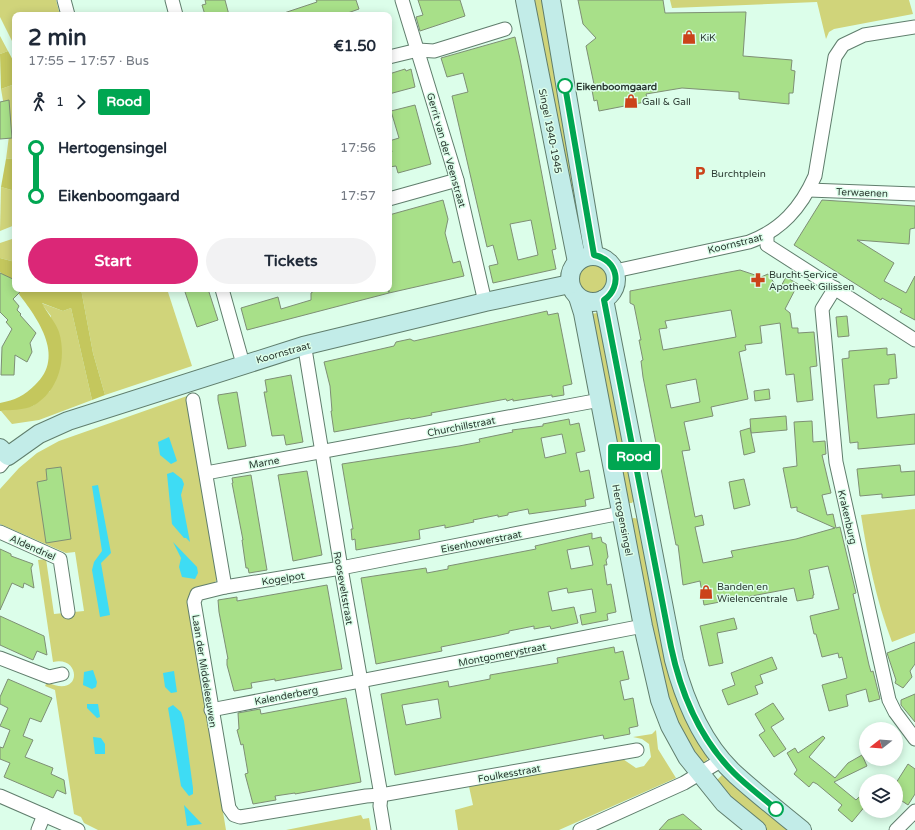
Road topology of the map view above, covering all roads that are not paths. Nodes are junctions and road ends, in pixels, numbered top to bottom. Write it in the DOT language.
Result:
graph roads {
  1 [pos="64,0"];
  2 [pos="172,0"];
  3 [pos="402,0"];
  4 [pos="525,0"];
  5 [pos="551,0"];
  6 [pos="67,12"];
  7 [pos="175,12"];
  8 [pos="915,27"];
  9 [pos="505,29"];
  10 [pos="418,50"];
  11 [pos="392,56"];
  12 [pos="457,180"];
  13 [pos="809,190"];
  14 [pos="915,194"];
  15 [pos="392,198"];
  16 [pos="767,235"];
  17 [pos="594,255"];
  18 [pos="577,262"];
  19 [pos="615,271"];
  20 [pos="835,288"];
  21 [pos="574,290"];
  22 [pos="223,292"];
  23 [pos="604,300"];
  24 [pos="485,302"];
  25 [pos="915,340"];
  26 [pos="303,346"];
  27 [pos="243,364"];
  28 [pos="194,400"];
  29 [pos="600,400"];
  30 [pos="322,452"];
  31 [pos="3,457"];
  32 [pos="206,473"];
  33 [pos="621,514"];
  34 [pos="0,532"];
  35 [pos="341,568"];
  36 [pos="225,587"];
  37 [pos="68,612"];
  38 [pos="643,626"];
  39 [pos="0,658"];
  40 [pos="62,674"];
  41 [pos="360,681"];
  42 [pos="211,710"];
  43 [pos="915,739"];
  44 [pos="637,750"];
  45 [pos="722,760"];
  46 [pos="700,774"];
  47 [pos="0,796"];
  48 [pos="381,796"];
  49 [pos="915,811"];
  50 [pos="44,815"];
  51 [pos="38,830"];
  52 [pos="78,830"];
  53 [pos="384,830"];
  54 [pos="580,830"];
  55 [pos="757,830"];
  56 [pos="802,830"];
  57 [pos="896,830"];
  1 -- 6 [label="street"];
  2 -- 7 [label="street"];
  3 -- 10 [label="street, Gerrit van der Veenstraat"];
  4 -- 18 [label="main road, Singel 1940-1945"];
  5 -- 17 [label="main road, Singel 1940-1945"];
  8 -- 13 [label="street"];
  9 -- 10 [label="street"];
  10 -- 11 [label="street"];
  10 -- 12 [label="street, Gerrit van der Veenstraat"];
  12 -- 15 [label="street"];
  12 -- 24 [label="street, Gerrit van der Veenstraat"];
  13 -- 14 [label="street, Terwaenen"];
  13 -- 16 [label="street"];
  16 -- 19 [label="street, Koornstraat"];
  16 -- 20 [label="street, Koornstraat"];
  17 -- 18 [label="main road"];
  17 -- 19 [label="main road"];
  18 -- 21 [label="main road"];
  19 -- 23 [label="main road"];
  20 -- 25 [label="street, Koornstraat"];
  20 -- 43 [label="street, Krakenburg"];
  21 -- 23 [label="main road"];
  21 -- 24 [label="main road, Koornstraat"];
  21 -- 29 [label="main road, Hertogensingel"];
  22 -- 27 [label="street"];
  23 -- 45 [label="main road"];
  24 -- 26 [label="main road, Koornstraat"];
  26 -- 27 [label="main road, Koornstraat"];
  26 -- 30 [label="street, Rooseveltstraat"];
  27 -- 31 [label="main road, Koornstraat"];
  28 -- 32 [label="street"];
  29 -- 30 [label="street, Churchillstraat"];
  29 -- 33 [label="main road, Hertogensingel"];
  30 -- 32 [label="street, Marne"];
  30 -- 35 [label="street, Rooseveltstraat"];
  32 -- 36 [label="street"];
  33 -- 35 [label="street, Eisenhowerstraat"];
  33 -- 38 [label="main road, Hertogensingel"];
  34 -- 37 [label="street, Aldendriel"];
  35 -- 36 [label="street, Kogelpot"];
  35 -- 41 [label="street, Rooseveltstraat"];
  36 -- 42 [label="street, Laan der Middeleeuwen"];
  38 -- 41 [label="street, Montgomerystraat"];
  38 -- 46 [label="main road, Hertogensingel"];
  39 -- 40 [label="street"];
  41 -- 42 [label="street, Kalenderberg"];
  41 -- 48 [label="street, Rooseveltstraat"];
  42 -- 48 [label="street, Laan der Middeleeuwen"];
  44 -- 48 [label="street, Foulkesstraat"];
  45 -- 46 [label="street"];
  45 -- 56 [label="main road"];
  46 -- 54 [label="street"];
  46 -- 55 [label="main road, Hertogensingel"];
  47 -- 50 [label="street"];
  48 -- 53 [label="street, Rooseveltstraat"];
  49 -- 57 [label="street"];
  50 -- 51 [label="street"];
  50 -- 52 [label="street"];
}
